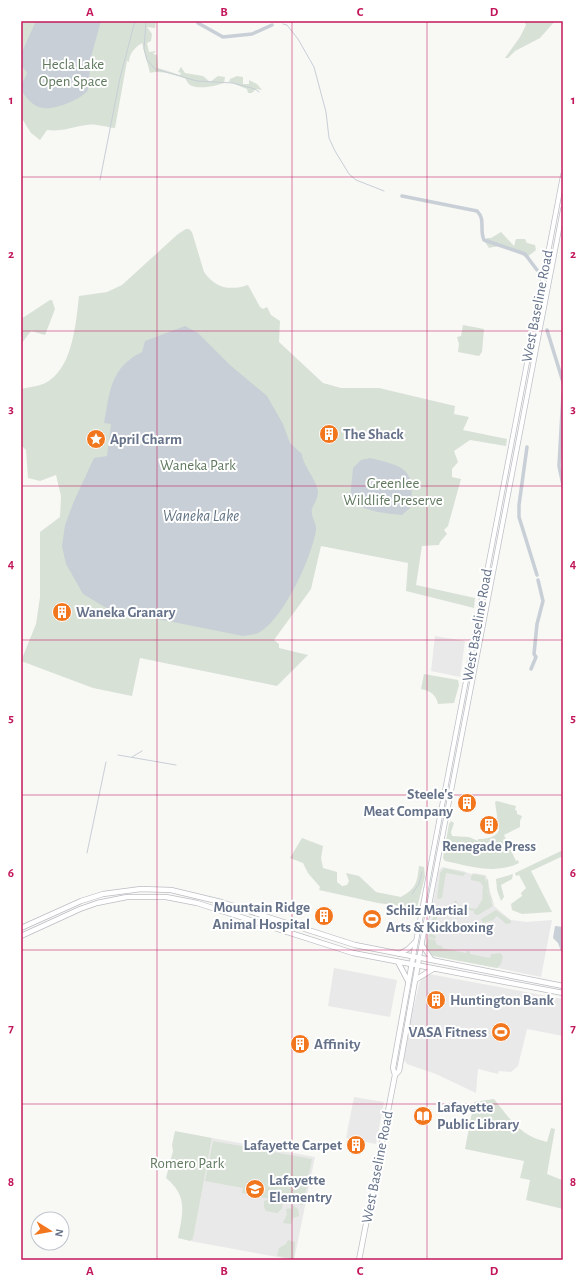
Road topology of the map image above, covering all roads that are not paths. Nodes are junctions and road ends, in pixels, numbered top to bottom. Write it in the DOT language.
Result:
graph roads {
  1 [pos="563,175"];
  2 [pos="563,209"];
  3 [pos="494,534"];
  4 [pos="500,534"];
  5 [pos="21,928"];
  6 [pos="21,936"];
  7 [pos="416,941"];
  8 [pos="422,945"];
  9 [pos="398,954"];
  10 [pos="413,957"];
  11 [pos="419,958"];
  12 [pos="432,960"];
  13 [pos="398,962"];
  14 [pos="411,965"];
  15 [pos="418,966"];
  16 [pos="433,969"];
  17 [pos="415,980"];
  18 [pos="408,981"];
  19 [pos="563,986"];
  20 [pos="563,993"];
  21 [pos="395,1075"];
  22 [pos="359,1260"];
  1 -- 3 [label="main road, West Baseline Road"];
  2 -- 4 [label="main road, West Baseline Road"];
  3 -- 4 [label="main road"];
  3 -- 7 [label="main road, West Baseline Road"];
  4 -- 8 [label="main road, West Baseline Road"];
  5 -- 9 [label="main road"];
  6 -- 13 [label="main road"];
  7 -- 9 [label="main road"];
  7 -- 10 [label="main road, West Baseline Road"];
  8 -- 11 [label="main road, West Baseline Road"];
  8 -- 12 [label="main road"];
  9 -- 10 [label="main road"];
  10 -- 11 [label="main road"];
  10 -- 14 [label="main road, West Baseline Road"];
  11 -- 12 [label="main road"];
  11 -- 15 [label="main road, West Baseline Road"];
  12 -- 19 [label="main road"];
  13 -- 14 [label="main road"];
  13 -- 18 [label="main road"];
  14 -- 15 [label="main road"];
  14 -- 18 [label="main road, West Baseline Road"];
  15 -- 16 [label="main road"];
  15 -- 17 [label="main road, West Baseline Road"];
  16 -- 17 [label="main road"];
  16 -- 20 [label="main road"];
  17 -- 21 [label="main road, West Baseline Road"];
  18 -- 21 [label="main road, West Baseline Road"];
  21 -- 22 [label="main road, West Baseline Road"];
}
